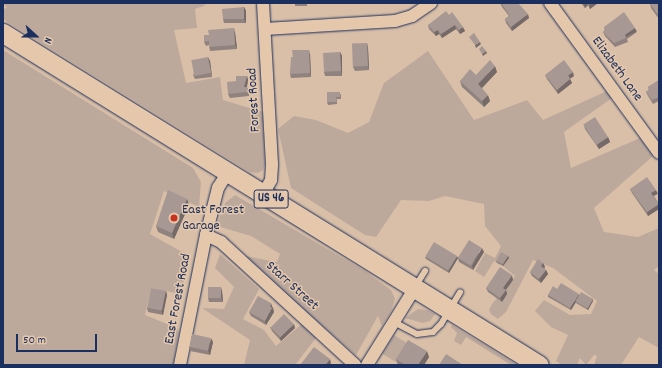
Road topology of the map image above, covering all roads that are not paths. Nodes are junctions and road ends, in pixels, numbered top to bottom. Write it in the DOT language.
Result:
graph roads {
  1 [pos="264,3"];
  2 [pos="431,3"];
  3 [pos="550,3"];
  4 [pos="265,29"];
  5 [pos="3,33"];
  6 [pos="659,152"];
  7 [pos="228,172"];
  8 [pos="263,194"];
  9 [pos="206,235"];
  10 [pos="425,271"];
  11 [pos="414,288"];
  12 [pos="460,292"];
  13 [pos="450,310"];
  14 [pos="394,322"];
  15 [pos="180,365"];
  16 [pos="354,365"];
  17 [pos="367,365"];
  18 [pos="539,365"];
  1 -- 4 [label="street, Forest Road"];
  2 -- 4 [label="street"];
  3 -- 6 [label="street, Elizabeth Lane"];
  4 -- 8 [label="street, Forest Road"];
  5 -- 7 [label="main road, US 46"];
  7 -- 8 [label="main road, US 46"];
  7 -- 9 [label="street, East Forest Road"];
  8 -- 11 [label="main road, US 46"];
  9 -- 15 [label="street, East Forest Road"];
  9 -- 16 [label="street, Starr Street"];
  10 -- 11 [label="lane"];
  11 -- 13 [label="main road, US 46"];
  11 -- 14 [label="street"];
  12 -- 13 [label="lane"];
  13 -- 14 [label="lane"];
  13 -- 18 [label="main road, US 46"];
  14 -- 17 [label="street"];
}
